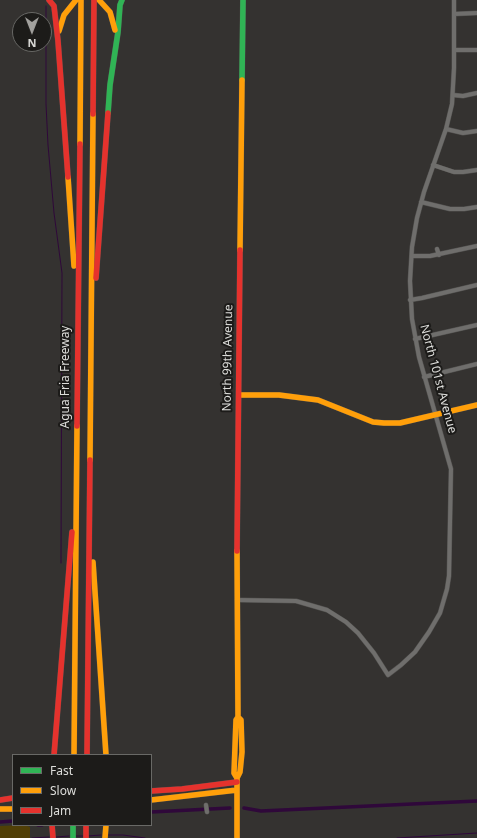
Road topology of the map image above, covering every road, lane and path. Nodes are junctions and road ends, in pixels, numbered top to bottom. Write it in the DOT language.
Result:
graph roads {
  1 [pos="49,0"];
  2 [pos="76,0"];
  3 [pos="99,0"];
  4 [pos="122,0"];
  5 [pos="243,0"];
  6 [pos="454,0"];
  7 [pos="81,3"];
  8 [pos="94,3"];
  9 [pos="477,13"];
  10 [pos="454,14"];
  11 [pos="116,39"];
  12 [pos="58,41"];
  13 [pos="454,50"];
  14 [pos="477,50"];
  15 [pos="477,93"];
  16 [pos="453,95"];
  17 [pos="446,129"];
  18 [pos="477,130"];
  19 [pos="433,165"];
  20 [pos="477,170"];
  21 [pos="421,202"];
  22 [pos="477,207"];
  23 [pos="477,246"];
  24 [pos="437,249"];
  25 [pos="438,255"];
  26 [pos="412,256"];
  27 [pos="477,285"];
  28 [pos="410,300"];
  29 [pos="477,325"];
  30 [pos="78,326"];
  31 [pos="91,326"];
  32 [pos="415,339"];
  33 [pos="477,364"];
  34 [pos="424,377"];
  35 [pos="239,395"];
  36 [pos="477,405"];
  37 [pos="436,415"];
  38 [pos="76,494"];
  39 [pos="90,494"];
  40 [pos="237,600"];
  41 [pos="54,754"];
  42 [pos="74,754"];
  43 [pos="87,754"];
  44 [pos="106,754"];
  45 [pos="237,780"];
  46 [pos="237,790"];
  47 [pos="152,791"];
  48 [pos="12,798"];
  49 [pos="0,800"];
  50 [pos="152,800"];
  51 [pos="206,806"];
  52 [pos="0,809"];
  53 [pos="12,809"];
  54 [pos="207,812"];
  55 [pos="73,826"];
  56 [pos="86,826"];
  57 [pos="106,826"];
  58 [pos="237,837"];
  59 [pos="73,838"];
  60 [pos="86,838"];
  61 [pos="106,838"];
  1 -- 12 [label="main road"];
  2 -- 12 [label="main road"];
  3 -- 11 [label="main road"];
  4 -- 11 [label="main road"];
  5 -- 35 [label="main road, North 99th Avenue"];
  6 -- 10 [label="street, North 101st Avenue"];
  7 -- 30 [label="main road, Agua Fria Freeway"];
  8 -- 31 [label="main road, Agua Fria Freeway"];
  9 -- 10 [label="street"];
  10 -- 13 [label="street, North 101st Avenue"];
  11 -- 31 [label="main road"];
  12 -- 30 [label="main road"];
  13 -- 14 [label="street"];
  13 -- 16 [label="street, North 101st Avenue"];
  15 -- 16 [label="street"];
  16 -- 17 [label="street, North 101st Avenue"];
  17 -- 18 [label="street"];
  17 -- 19 [label="street, North 101st Avenue"];
  19 -- 20 [label="street"];
  19 -- 21 [label="street, North 101st Avenue"];
  21 -- 22 [label="street"];
  21 -- 26 [label="street, North 101st Avenue"];
  23 -- 25 [label="street"];
  24 -- 25 [label="street"];
  25 -- 26 [label="street"];
  26 -- 28 [label="street, North 101st Avenue"];
  27 -- 28 [label="street"];
  28 -- 32 [label="street, North 101st Avenue"];
  29 -- 32 [label="street"];
  30 -- 38 [label="main road, Agua Fria Freeway"];
  31 -- 39 [label="main road, Agua Fria Freeway"];
  32 -- 34 [label="street, North 101st Avenue"];
  33 -- 34 [label="street"];
  34 -- 37 [label="street, North 101st Avenue"];
  35 -- 37 [label="main road"];
  35 -- 40 [label="main road, North 99th Avenue"];
  36 -- 37 [label="main road"];
  37 -- 40 [label="street, North 101st Avenue"];
  38 -- 41 [label="main road"];
  38 -- 42 [label="main road, Agua Fria Freeway"];
  39 -- 43 [label="main road, Agua Fria Freeway"];
  39 -- 44 [label="main road"];
  40 -- 45 [label="main road, North 99th Avenue"];
  45 -- 46 [label="main road, North 99th Avenue"];
  45 -- 47 [label="main road"];
  46 -- 50 [label="main road"];
  46 -- 58 [label="main road, North 99th Avenue"];
  48 -- 49 [label="main road"];
  51 -- 54 [label="street"];
  52 -- 53 [label="main road"];
  55 -- 59 [label="main road"];
  56 -- 60 [label="main road"];
  57 -- 61 [label="main road"];
}
